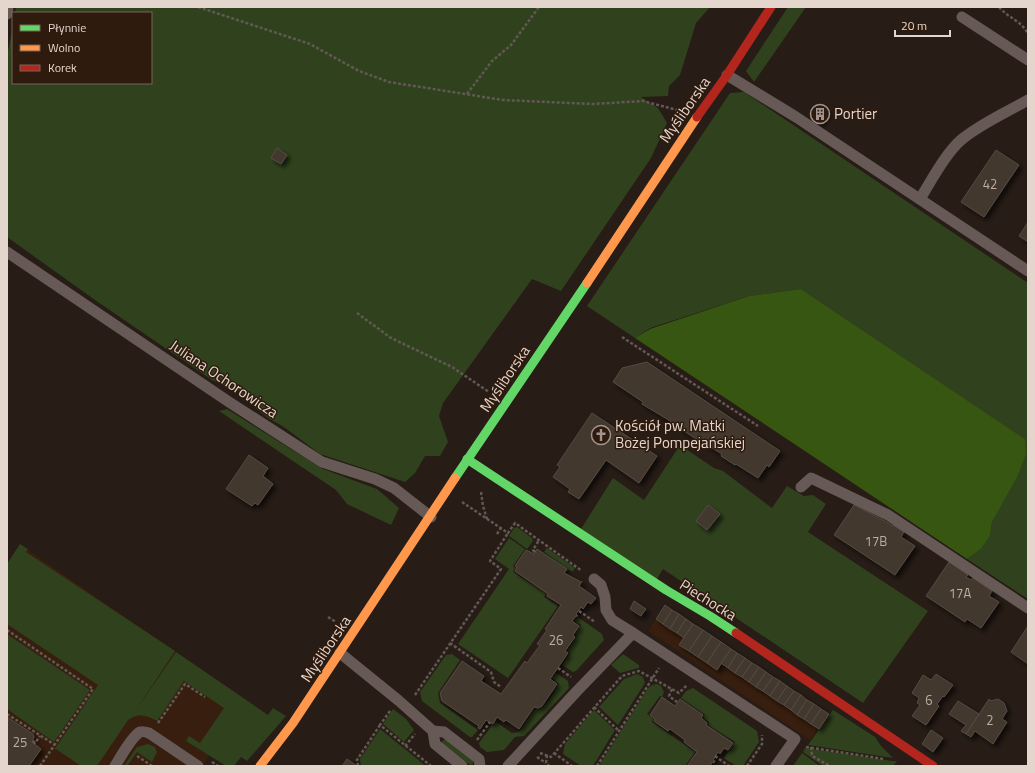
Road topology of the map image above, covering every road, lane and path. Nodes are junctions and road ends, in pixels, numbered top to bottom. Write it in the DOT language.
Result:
graph roads {
  1 [pos="8,7"];
  2 [pos="198,7"];
  3 [pos="539,7"];
  4 [pos="771,7"];
  5 [pos="999,7"];
  6 [pos="7,14"];
  7 [pos="962,17"];
  8 [pos="1028,34"];
  9 [pos="1028,60"];
  10 [pos="727,75"];
  11 [pos="467,94"];
  12 [pos="1028,100"];
  13 [pos="695,119"];
  14 [pos="920,199"];
  15 [pos="7,252"];
  16 [pos="1028,271"];
  17 [pos="357,313"];
  18 [pos="622,337"];
  19 [pos="506,404"];
  20 [pos="758,426"];
  21 [pos="467,459"];
  22 [pos="802,487"];
  23 [pos="462,502"];
  24 [pos="431,517"];
  25 [pos="501,528"];
  26 [pos="508,532"];
  27 [pos="497,534"];
  28 [pos="539,540"];
  29 [pos="536,552"];
  30 [pos="594,579"];
  31 [pos="1028,608"];
  32 [pos="7,630"];
  33 [pos="633,633"];
  34 [pos="450,643"];
  35 [pos="340,653"];
  36 [pos="667,655"];
  37 [pos="558,668"];
  38 [pos="574,678"];
  39 [pos="652,678"];
  40 [pos="689,682"];
  41 [pos="501,687"];
  42 [pos="672,689"];
  43 [pos="205,698"];
  44 [pos="412,698"];
  45 [pos="398,700"];
  46 [pos="677,702"];
  47 [pos="594,707"];
  48 [pos="7,714"];
  49 [pos="490,722"];
  50 [pos="157,725"];
  51 [pos="380,726"];
  52 [pos="433,731"];
  53 [pos="619,731"];
  54 [pos="762,731"];
  55 [pos="40,736"];
  56 [pos="33,741"];
  57 [pos="476,741"];
  58 [pos="55,745"];
  59 [pos="811,747"];
  60 [pos="905,748"];
  61 [pos="801,749"];
  62 [pos="538,752"];
  63 [pos="554,753"];
  64 [pos="535,755"];
  65 [pos="547,755"];
  66 [pos="715,756"];
  67 [pos="134,761"];
  68 [pos="546,763"];
  69 [pos="40,766"];
  70 [pos="115,766"];
  71 [pos="152,766"];
  72 [pos="198,766"];
  73 [pos="260,766"];
  74 [pos="358,766"];
  75 [pos="431,766"];
  76 [pos="462,766"];
  77 [pos="480,766"];
  78 [pos="508,766"];
  79 [pos="549,766"];
  80 [pos="572,766"];
  81 [pos="597,766"];
  82 [pos="730,766"];
  83 [pos="747,766"];
  84 [pos="776,766"];
  85 [pos="830,766"];
  86 [pos="933,766"];
  1 -- 6 [label="lane"];
  2 -- 11 [label="path"];
  3 -- 11 [label="path"];
  4 -- 10 [label="street, Myśliborska"];
  5 -- 8 [label="path"];
  7 -- 9 [label="lane"];
  10 -- 13 [label="street, Myśliborska"];
  10 -- 14 [label="lane"];
  11 -- 13 [label="path"];
  12 -- 14 [label="lane"];
  13 -- 19 [label="street, Myśliborska"];
  14 -- 16 [label="lane"];
  15 -- 24 [label="lane, Juliana Ochorowicza"];
  17 -- 19 [label="path"];
  18 -- 20 [label="path"];
  19 -- 21 [label="street, Myśliborska"];
  21 -- 24 [label="street, Myśliborska"];
  21 -- 60 [label="street, Piechocka"];
  22 -- 31 [label="lane"];
  23 -- 25 [label="path"];
  24 -- 35 [label="street, Myśliborska"];
  25 -- 26 [label="path"];
  25 -- 27 [label="path"];
  26 -- 28 [label="path"];
  26 -- 34 [label="path"];
  28 -- 29 [label="path"];
  28 -- 30 [label="path"];
  30 -- 33 [label="lane"];
  32 -- 58 [label="path"];
  33 -- 36 [label="lane"];
  33 -- 78 [label="lane"];
  34 -- 41 [label="path"];
  34 -- 44 [label="path"];
  35 -- 45 [label="lane"];
  35 -- 73 [label="street, Myśliborska"];
  36 -- 39 [label="path"];
  36 -- 84 [label="lane"];
  37 -- 38 [label="path"];
  39 -- 42 [label="path"];
  39 -- 47 [label="path"];
  39 -- 53 [label="path"];
  40 -- 42 [label="path"];
  42 -- 46 [label="path"];
  43 -- 50 [label="path"];
  45 -- 51 [label="path"];
  45 -- 52 [label="lane"];
  47 -- 53 [label="path"];
  47 -- 63 [label="path"];
  48 -- 55 [label="path"];
  49 -- 57 [label="path"];
  51 -- 74 [label="path"];
  51 -- 75 [label="path"];
  52 -- 76 [label="lane"];
  52 -- 77 [label="lane"];
  53 -- 81 [label="path"];
  54 -- 83 [label="path"];
  55 -- 56 [label="path"];
  55 -- 58 [label="path"];
  58 -- 69 [label="path"];
  59 -- 60 [label="path"];
  59 -- 61 [label="path"];
  59 -- 85 [label="path"];
  60 -- 86 [label="street, Piechocka"];
  62 -- 65 [label="path"];
  63 -- 65 [label="path"];
  63 -- 80 [label="path"];
  64 -- 68 [label="path"];
  65 -- 68 [label="path"];
  66 -- 82 [label="path"];
  67 -- 71 [label="path"];
  68 -- 79 [label="path"];
  70 -- 72 [label="lane"];
}
